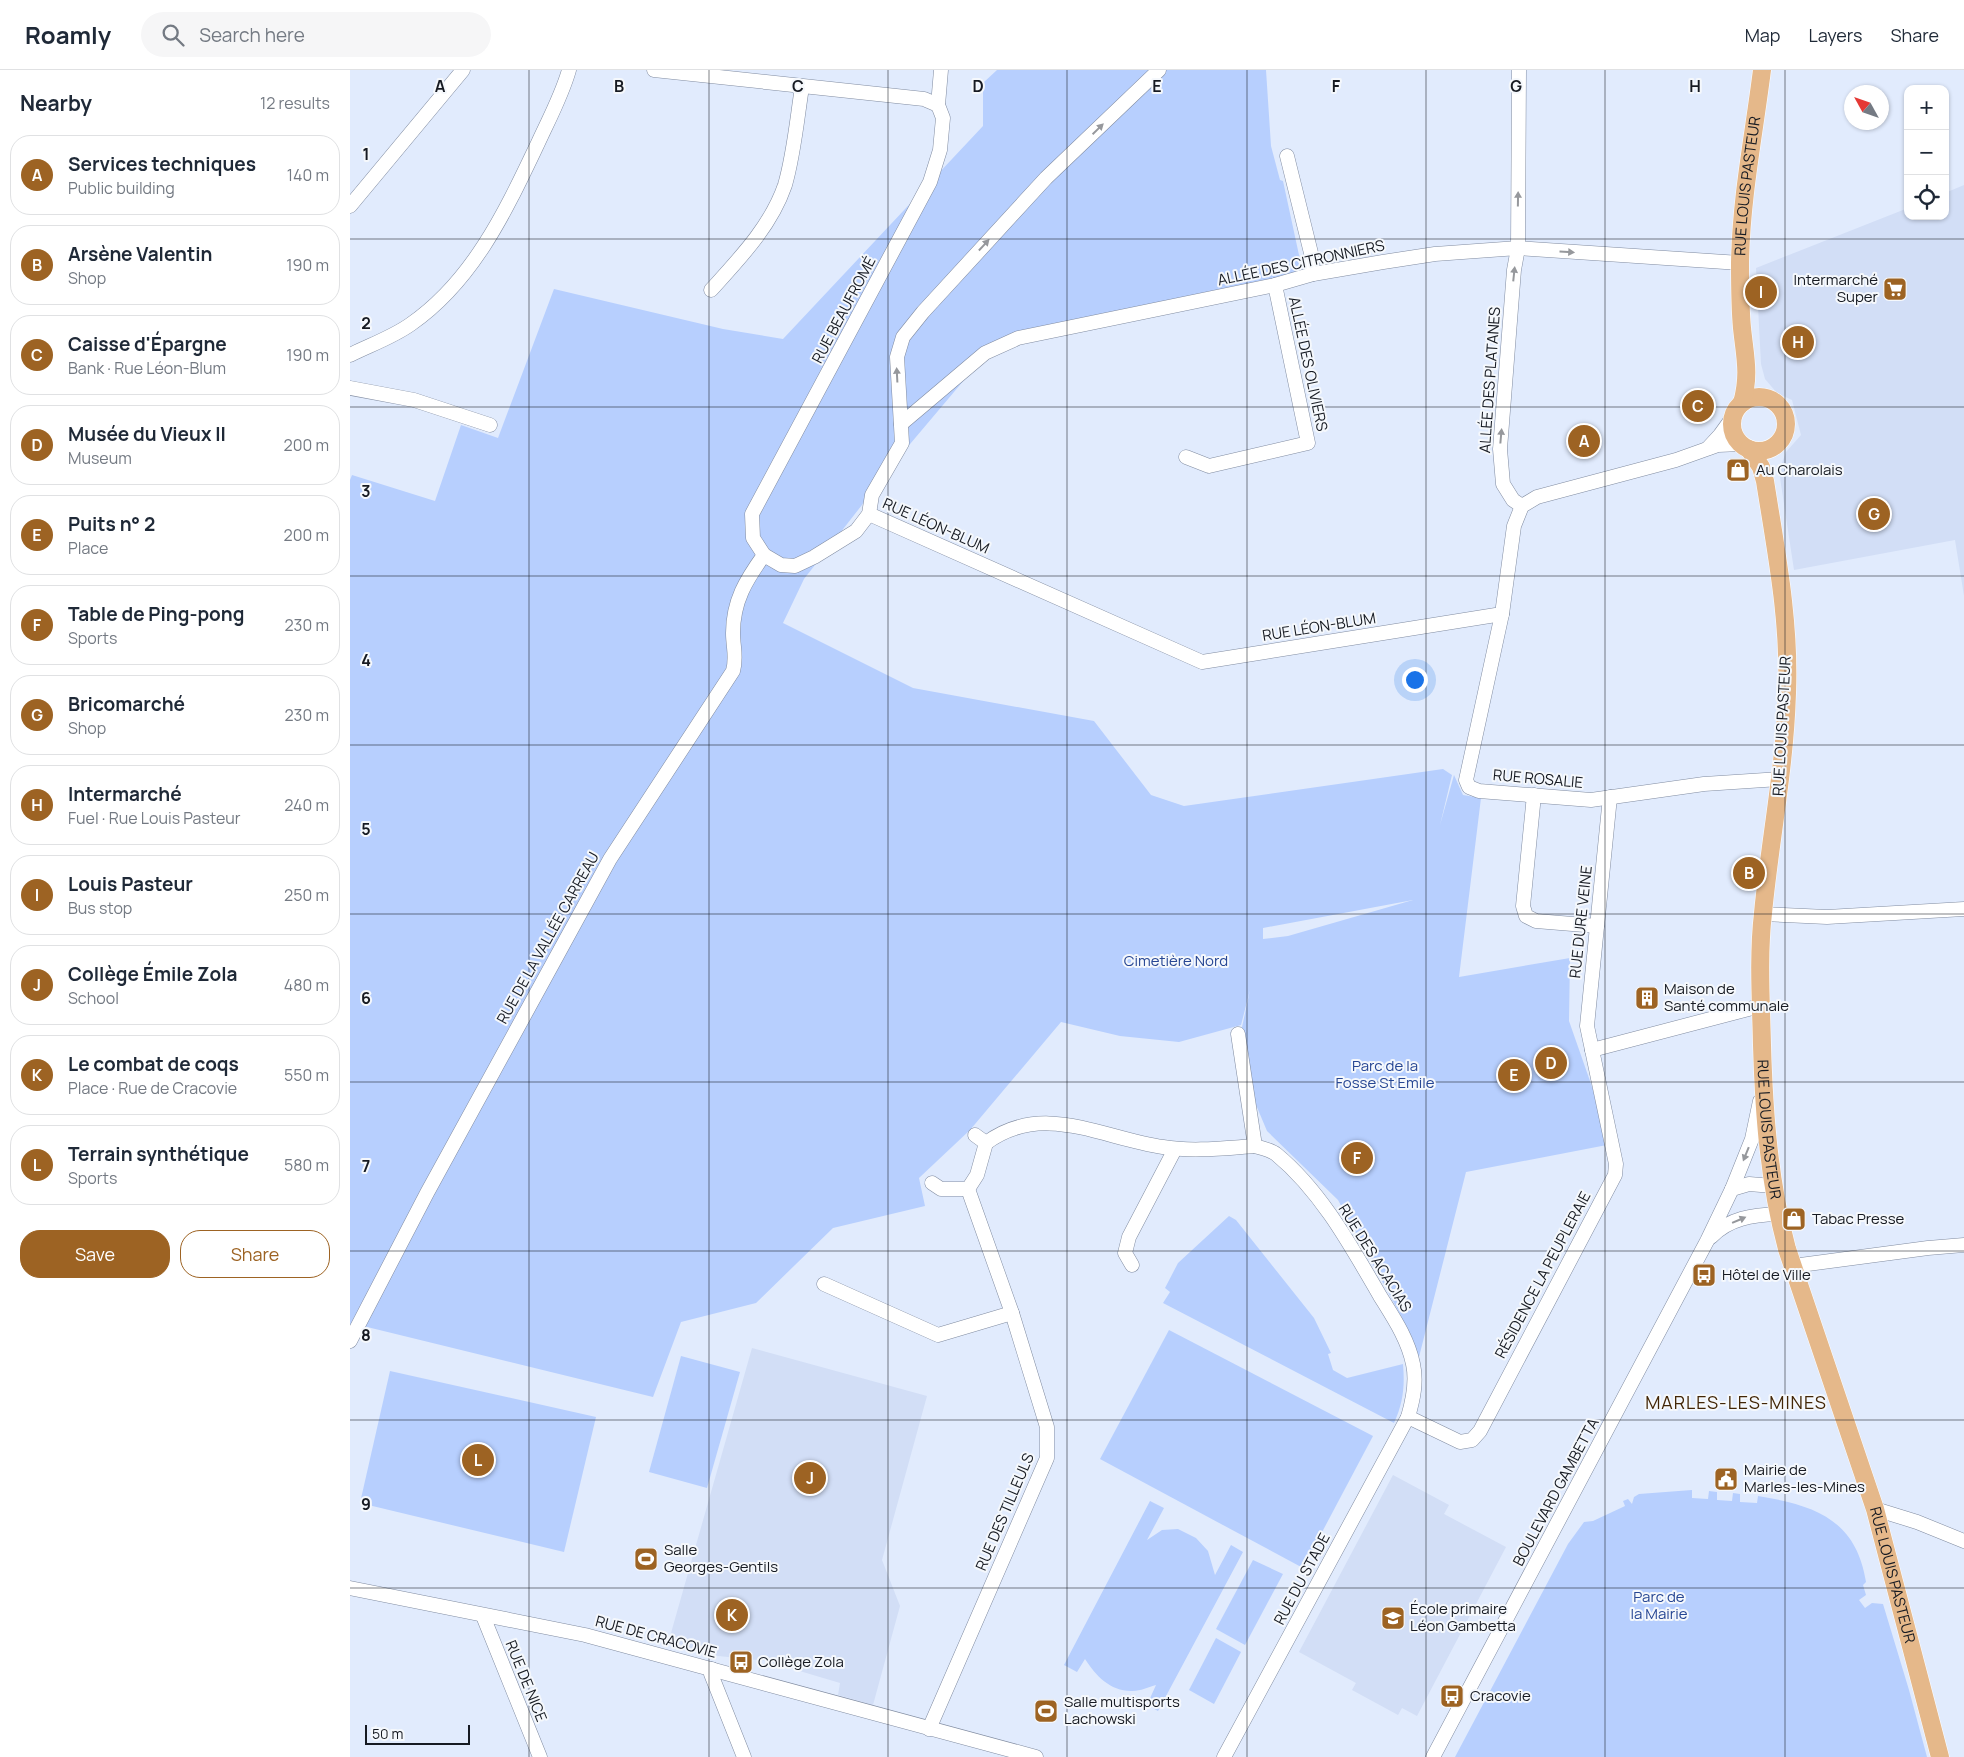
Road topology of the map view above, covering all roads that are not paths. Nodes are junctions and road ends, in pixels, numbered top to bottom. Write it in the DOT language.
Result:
graph roads {
  1 [pos="463,70"];
  2 [pos="569,70"];
  3 [pos="654,70"];
  4 [pos="941,70"];
  5 [pos="1159,70"];
  6 [pos="1519,70"];
  7 [pos="1762,70"];
  8 [pos="702,73"];
  9 [pos="802,87"];
  10 [pos="938,105"];
  11 [pos="1287,156"];
  12 [pos="350,206"];
  13 [pos="1518,248"];
  14 [pos="1740,263"];
  15 [pos="1313,274"];
  16 [pos="1275,285"];
  17 [pos="712,290"];
  18 [pos="350,355"];
  19 [pos="1748,364"];
  20 [pos="350,388"];
  21 [pos="1770,400"];
  22 [pos="1737,410"];
  23 [pos="901,424"];
  24 [pos="490,425"];
  25 [pos="1745,446"];
  26 [pos="1771,448"];
  27 [pos="1705,450"];
  28 [pos="1186,456"];
  29 [pos="1765,481"];
  30 [pos="1522,506"];
  31 [pos="869,514"];
  32 [pos="764,555"];
  33 [pos="1502,614"];
  34 [pos="1781,779"];
  35 [pos="1534,795"];
  36 [pos="1610,797"];
  37 [pos="1964,909"];
  38 [pos="1762,914"];
  39 [pos="1596,926"];
  40 [pos="1760,1006"];
  41 [pos="1238,1034"];
  42 [pos="1592,1050"];
  43 [pos="1763,1090"];
  44 [pos="1255,1146"];
  45 [pos="1175,1149"];
  46 [pos="932,1183"];
  47 [pos="1773,1186"];
  48 [pos="968,1189"];
  49 [pos="1732,1189"];
  50 [pos="1778,1214"];
  51 [pos="1707,1241"];
  52 [pos="1964,1245"];
  53 [pos="1132,1265"];
  54 [pos="1793,1266"];
  55 [pos="824,1284"];
  56 [pos="1012,1313"];
  57 [pos="350,1341"];
  58 [pos="1408,1417"];
  59 [pos="1876,1509"];
  60 [pos="1964,1541"];
  61 [pos="350,1588"];
  62 [pos="483,1616"];
  63 [pos="712,1669"];
  64 [pos="929,1729"];
  65 [pos="540,1757"];
  66 [pos="744,1757"];
  67 [pos="1036,1757"];
  68 [pos="1224,1757"];
  69 [pos="1433,1757"];
  70 [pos="1940,1757"];
  1 -- 12 [label="street"];
  2 -- 18 [label="street"];
  3 -- 8 [label="street"];
  4 -- 10 [label="street, RUE BEAUFROMÉ"];
  23 -- 5 [label="street, one-way"];
  13 -- 6 [label="street, ALLÉE DES PLATANES, one-way"];
  7 -- 14 [label="main road, RUE LOUIS PASTEUR"];
  8 -- 9 [label="street"];
  9 -- 10 [label="street"];
  9 -- 17 [label="street"];
  10 -- 32 [label="street, RUE BEAUFROMÉ"];
  11 -- 15 [label="street"];
  13 -- 14 [label="street, ALLÉE DES CITRONNIERS, one-way"];
  13 -- 15 [label="street, ALLÉE DES CITRONNIERS"];
  30 -- 13 [label="street, ALLÉE DES PLATANES, one-way"];
  14 -- 19 [label="main road, RUE LOUIS PASTEUR"];
  15 -- 16 [label="street, ALLÉE DES CITRONNIERS"];
  16 -- 23 [label="street, ALLÉE DES CITRONNIERS"];
  16 -- 28 [label="street, ALLÉE DES OLIVIERS"];
  19 -- 21 [label="main road, RUE LOUIS PASTEUR"];
  19 -- 22 [label="main road, RUE LOUIS PASTEUR"];
  20 -- 24 [label="street"];
  21 -- 22 [label="main road"];
  21 -- 26 [label="main road"];
  22 -- 25 [label="main road"];
  22 -- 27 [label="street"];
  23 -- 31 [label="street"];
  25 -- 26 [label="main road"];
  25 -- 27 [label="street"];
  25 -- 29 [label="main road, RUE LOUIS PASTEUR"];
  26 -- 29 [label="main road, RUE LOUIS PASTEUR"];
  27 -- 30 [label="street"];
  29 -- 34 [label="main road, RUE LOUIS PASTEUR"];
  30 -- 33 [label="street"];
  31 -- 32 [label="street"];
  31 -- 33 [label="street, RUE LÉON-BLUM"];
  32 -- 57 [label="street, RUE DE LA VALLÉE CARREAU"];
  33 -- 35 [label="street, RUE ROSALIE"];
  34 -- 36 [label="street, RUE ROSALIE"];
  34 -- 38 [label="main road, RUE LOUIS PASTEUR"];
  35 -- 36 [label="street, RUE ROSALIE"];
  35 -- 39 [label="street"];
  36 -- 39 [label="street, RUE DURE VEINE"];
  37 -- 38 [label="street"];
  38 -- 40 [label="main road, RUE LOUIS PASTEUR"];
  39 -- 42 [label="street, RUE DURE VEINE"];
  40 -- 42 [label="street"];
  40 -- 43 [label="main road, RUE LOUIS PASTEUR"];
  41 -- 44 [label="street"];
  42 -- 58 [label="street, RÉSIDENCE LA PEUPLERAIE"];
  43 -- 47 [label="main road, RUE LOUIS PASTEUR"];
  43 -- 49 [label="street, BOULEVARD GAMBETTA, one-way"];
  44 -- 45 [label="street, RUE DES ACACIAS"];
  44 -- 58 [label="street, RUE DES ACACIAS"];
  45 -- 48 [label="street, RUE DES ACACIAS"];
  45 -- 53 [label="street"];
  46 -- 48 [label="street"];
  47 -- 49 [label="street"];
  47 -- 50 [label="main road, RUE LOUIS PASTEUR"];
  48 -- 56 [label="street, RUE DES TILLEULS"];
  49 -- 51 [label="street, BOULEVARD GAMBETTA"];
  51 -- 50 [label="street, BOULEVARD GAMBETTA, one-way"];
  50 -- 54 [label="main road, RUE LOUIS PASTEUR"];
  51 -- 69 [label="street, BOULEVARD GAMBETTA"];
  52 -- 54 [label="street"];
  54 -- 59 [label="main road, RUE LOUIS PASTEUR"];
  55 -- 56 [label="street"];
  56 -- 64 [label="street, RUE DES TILLEULS"];
  58 -- 68 [label="street, RUE DU STADE"];
  59 -- 60 [label="street"];
  59 -- 70 [label="main road, RUE LOUIS PASTEUR"];
  61 -- 62 [label="street, RUE DE CRACOVIE"];
  62 -- 63 [label="street, RUE DE CRACOVIE"];
  62 -- 65 [label="street, RUE DE NICE"];
  63 -- 64 [label="street, RUE DE CRACOVIE"];
  63 -- 66 [label="street"];
  64 -- 67 [label="street, RUE DE CRACOVIE"];
}
